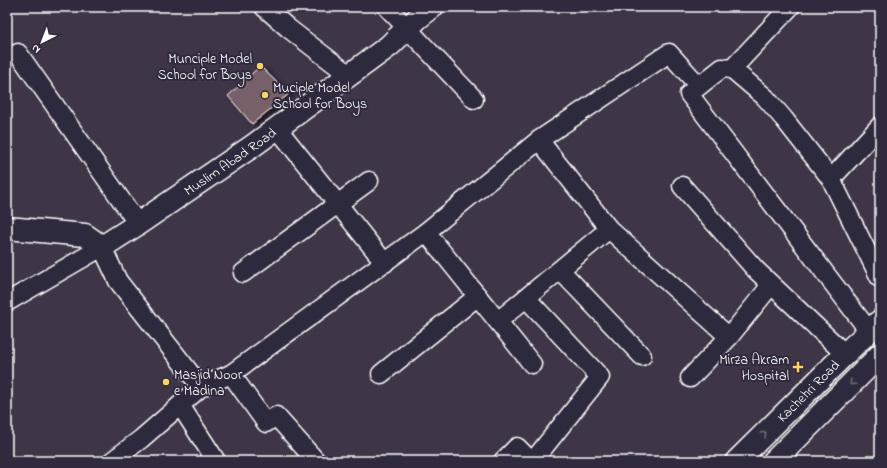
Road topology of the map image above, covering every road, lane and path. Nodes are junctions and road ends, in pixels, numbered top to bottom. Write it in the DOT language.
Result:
graph roads {
  1 [pos="264,7"];
  2 [pos="387,7"];
  3 [pos="432,7"];
  4 [pos="790,7"];
  5 [pos="407,28"];
  6 [pos="18,53"];
  7 [pos="732,69"];
  8 [pos="349,75"];
  9 [pos="699,86"];
  10 [pos="474,99"];
  11 [pos="880,126"];
  12 [pos="277,128"];
  13 [pos="539,140"];
  14 [pos="831,179"];
  15 [pos="369,181"];
  16 [pos="682,186"];
  17 [pos="338,203"];
  18 [pos="138,224"];
  19 [pos="7,228"];
  20 [pos="609,229"];
  21 [pos="426,232"];
  22 [pos="102,248"];
  23 [pos="385,263"];
  24 [pos="560,270"];
  25 [pos="242,273"];
  26 [pos="880,278"];
  27 [pos="771,285"];
  28 [pos="478,296"];
  29 [pos="526,298"];
  30 [pos="7,302"];
  31 [pos="498,321"];
  32 [pos="875,326"];
  33 [pos="729,337"];
  34 [pos="844,354"];
  35 [pos="880,355"];
  36 [pos="642,356"];
  37 [pos="532,364"];
  38 [pos="231,374"];
  39 [pos="381,374"];
  40 [pos="690,378"];
  41 [pos="201,387"];
  42 [pos="180,405"];
  43 [pos="115,460"];
  44 [pos="216,461"];
  45 [pos="316,461"];
  46 [pos="503,461"];
  47 [pos="532,461"];
  48 [pos="737,461"];
  49 [pos="774,461"];
  1 -- 8 [label="street"];
  2 -- 5 [label="street"];
  3 -- 5 [label="street, Muslim Abad Road"];
  4 -- 7 [label="street"];
  5 -- 8 [label="street, Muslim Abad Road"];
  5 -- 10 [label="street"];
  6 -- 18 [label="street"];
  7 -- 9 [label="street"];
  7 -- 14 [label="street"];
  8 -- 12 [label="street, Muslim Abad Road"];
  9 -- 13 [label="street"];
  9 -- 32 [label="street"];
  11 -- 14 [label="street"];
  12 -- 17 [label="street"];
  12 -- 18 [label="street, Muslim Abad Road"];
  13 -- 20 [label="street"];
  13 -- 21 [label="street"];
  14 -- 26 [label="street"];
  15 -- 17 [label="street"];
  16 -- 27 [label="street"];
  17 -- 23 [label="street"];
  17 -- 25 [label="street"];
  18 -- 22 [label="street, Muslim Abad Road"];
  19 -- 22 [label="street"];
  20 -- 24 [label="street"];
  20 -- 33 [label="street"];
  21 -- 23 [label="street"];
  21 -- 28 [label="street"];
  22 -- 30 [label="street"];
  22 -- 41 [label="street"];
  23 -- 38 [label="street"];
  24 -- 29 [label="street"];
  24 -- 36 [label="street"];
  27 -- 33 [label="street"];
  27 -- 34 [label="street"];
  28 -- 31 [label="street"];
  28 -- 39 [label="street"];
  29 -- 31 [label="street"];
  29 -- 47 [label="street"];
  31 -- 37 [label="street"];
  32 -- 34 [label="street, Kachehri Road"];
  33 -- 40 [label="street"];
  48 -- 34 [label="street, Kachehri Road, one-way"];
  35 -- 49 [label="street, Kachehri Road, one-way"];
  38 -- 41 [label="street"];
  38 -- 45 [label="street"];
  41 -- 42 [label="street"];
  42 -- 43 [label="street"];
  42 -- 44 [label="street"];
  46 -- 47 [label="street"];
}
